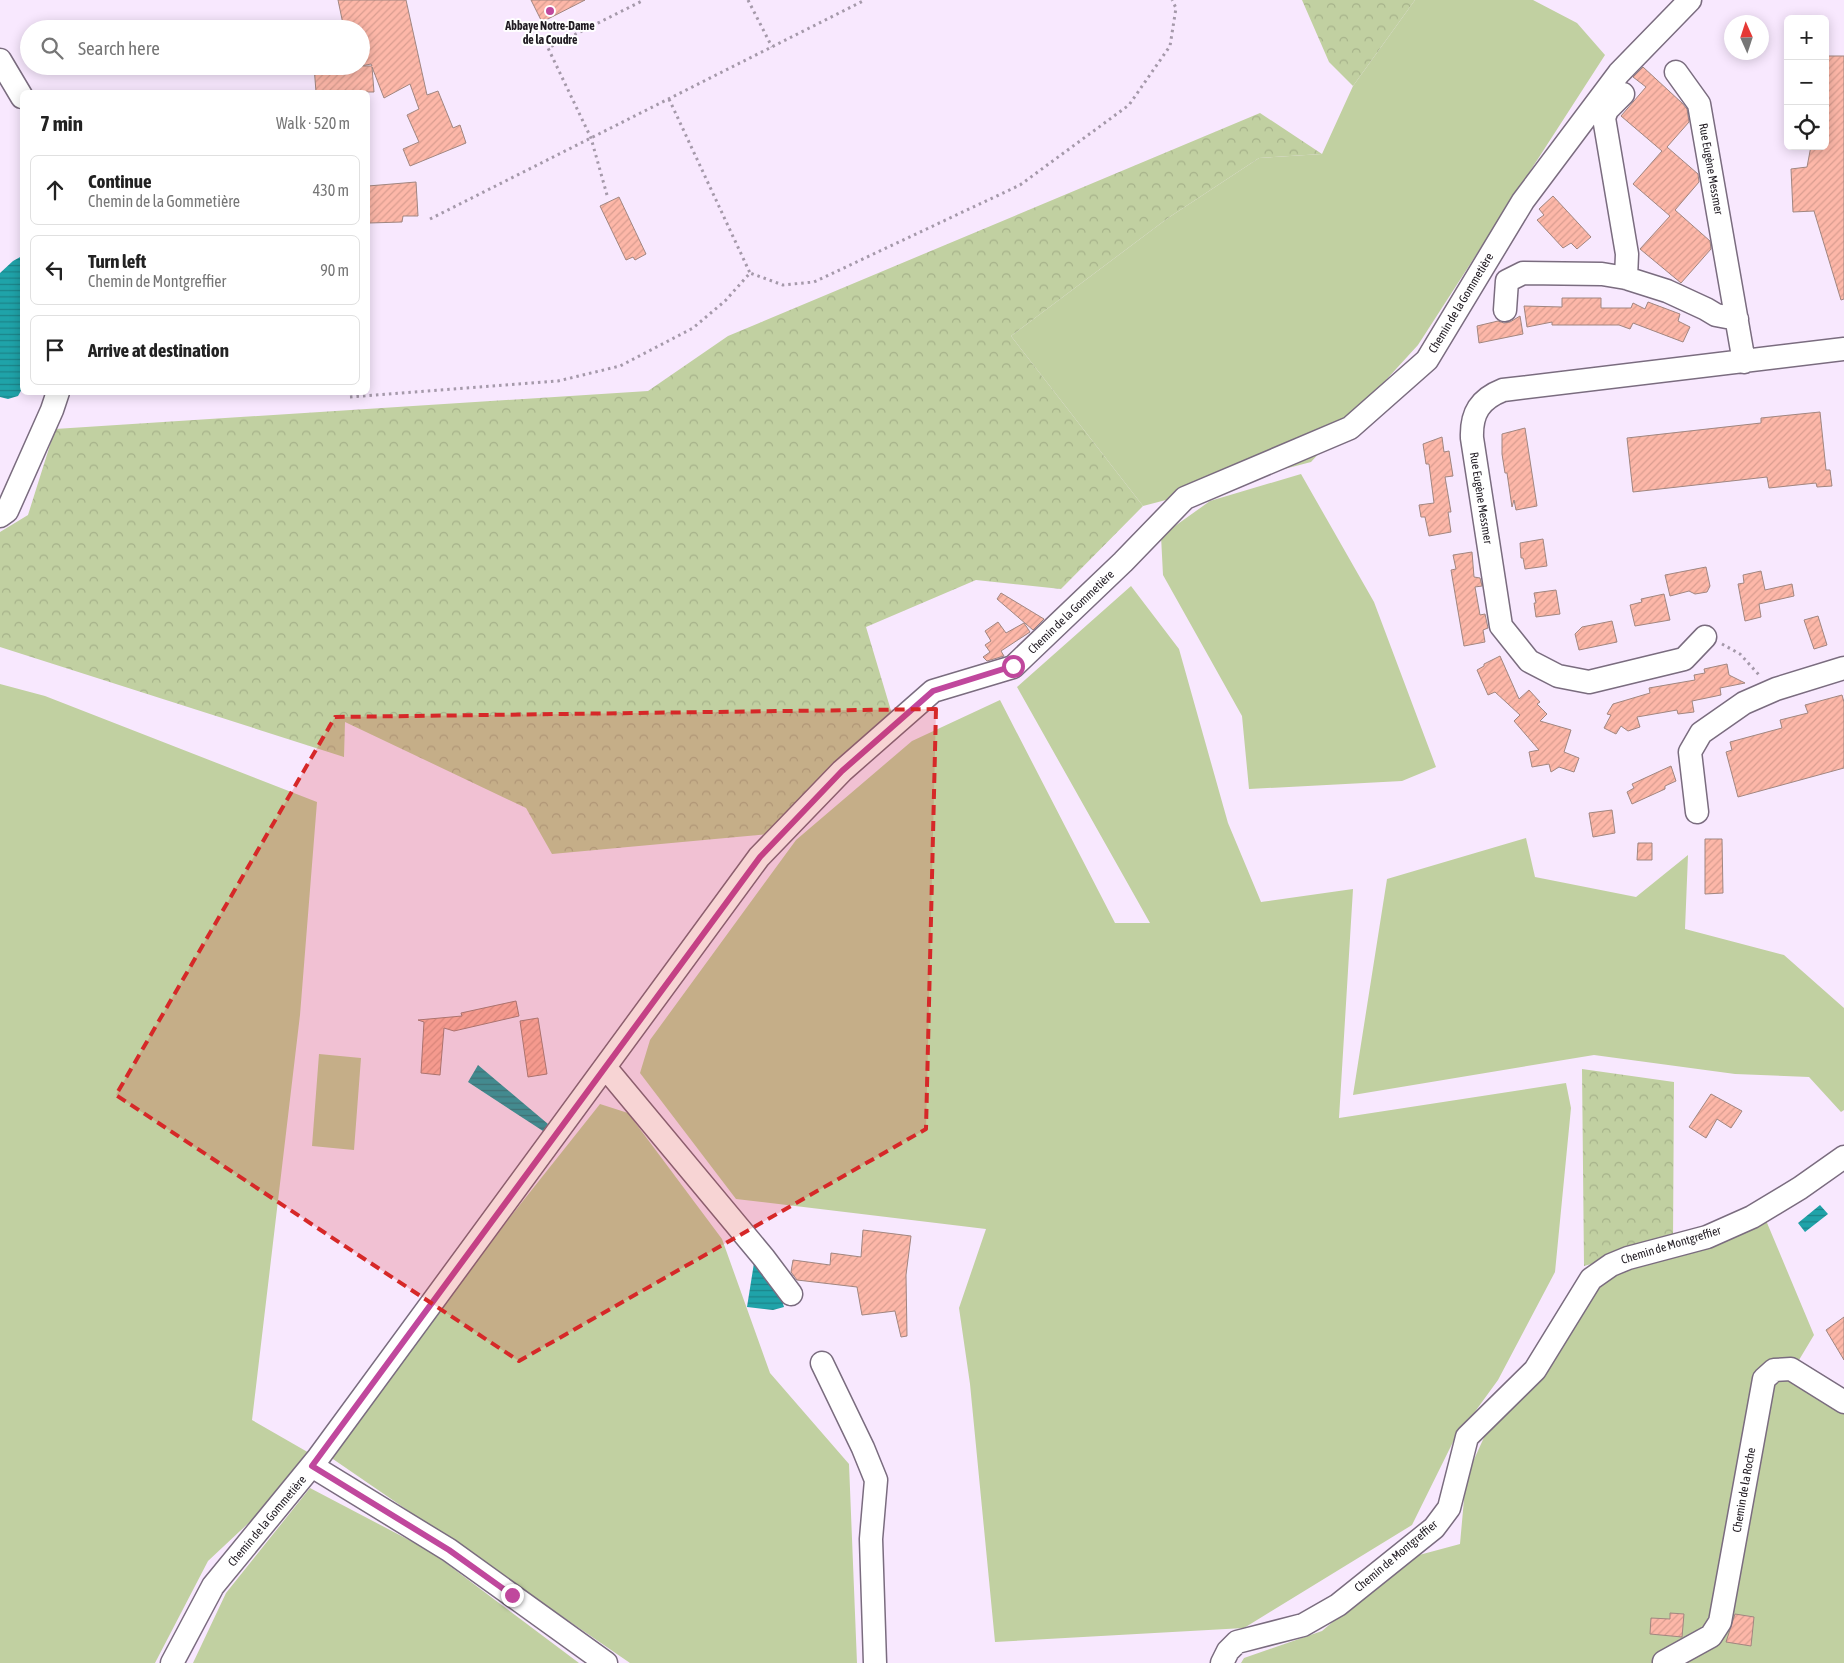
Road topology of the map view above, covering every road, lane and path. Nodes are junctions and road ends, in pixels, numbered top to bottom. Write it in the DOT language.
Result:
graph roads {
  1 [pos="644,0"];
  2 [pos="748,0"];
  3 [pos="865,0"];
  4 [pos="1172,0"];
  5 [pos="1690,0"];
  6 [pos="772,47"];
  7 [pos="0,60"];
  8 [pos="1676,72"];
  9 [pos="20,94"];
  10 [pos="1623,94"];
  11 [pos="669,99"];
  12 [pos="591,138"];
  13 [pos="607,195"];
  14 [pos="430,219"];
  15 [pos="750,273"];
  16 [pos="1626,278"];
  17 [pos="1505,310"];
  18 [pos="1737,319"];
  19 [pos="1844,349"];
  20 [pos="1744,362"];
  21 [pos="57,395"];
  22 [pos="350,397"];
  23 [pos="0,516"];
  24 [pos="1705,637"];
  25 [pos="1844,668"];
  26 [pos="1776,689"];
  27 [pos="1697,812"];
  28 [pos="605,1067"];
  29 [pos="1844,1157"];
  30 [pos="792,1294"];
  31 [pos="822,1363"];
  32 [pos="1844,1402"];
  33 [pos="312,1466"];
  34 [pos="1664,1662"];
  35 [pos="172,1663"];
  36 [pos="606,1663"];
  37 [pos="875,1663"];
  38 [pos="1222,1663"];
  1 -- 12 [label="path"];
  2 -- 6 [label="path"];
  3 -- 6 [label="path"];
  4 -- 15 [label="path"];
  5 -- 28 [label="street, Chemin de la Gommetière"];
  6 -- 11 [label="path"];
  7 -- 9 [label="street"];
  8 -- 18 [label="street, Rue Eugène Messmer"];
  10 -- 16 [label="street"];
  11 -- 12 [label="path"];
  11 -- 15 [label="path"];
  12 -- 13 [label="path"];
  12 -- 14 [label="path"];
  15 -- 22 [label="path"];
  16 -- 17 [label="street"];
  16 -- 18 [label="street"];
  18 -- 20 [label="street, Rue Eugène Messmer"];
  19 -- 20 [label="street, Rue Eugène Messmer"];
  20 -- 24 [label="street, Rue Eugène Messmer"];
  21 -- 23 [label="street"];
  24 -- 26 [label="path"];
  25 -- 26 [label="street"];
  26 -- 27 [label="street"];
  28 -- 30 [label="street"];
  28 -- 33 [label="street, Chemin de la Gommetière"];
  29 -- 38 [label="street, Chemin de Montgreffier"];
  31 -- 37 [label="street"];
  32 -- 34 [label="street, Chemin de la Roche"];
  33 -- 35 [label="street, Chemin de la Gommetière"];
  33 -- 36 [label="street"];
}
